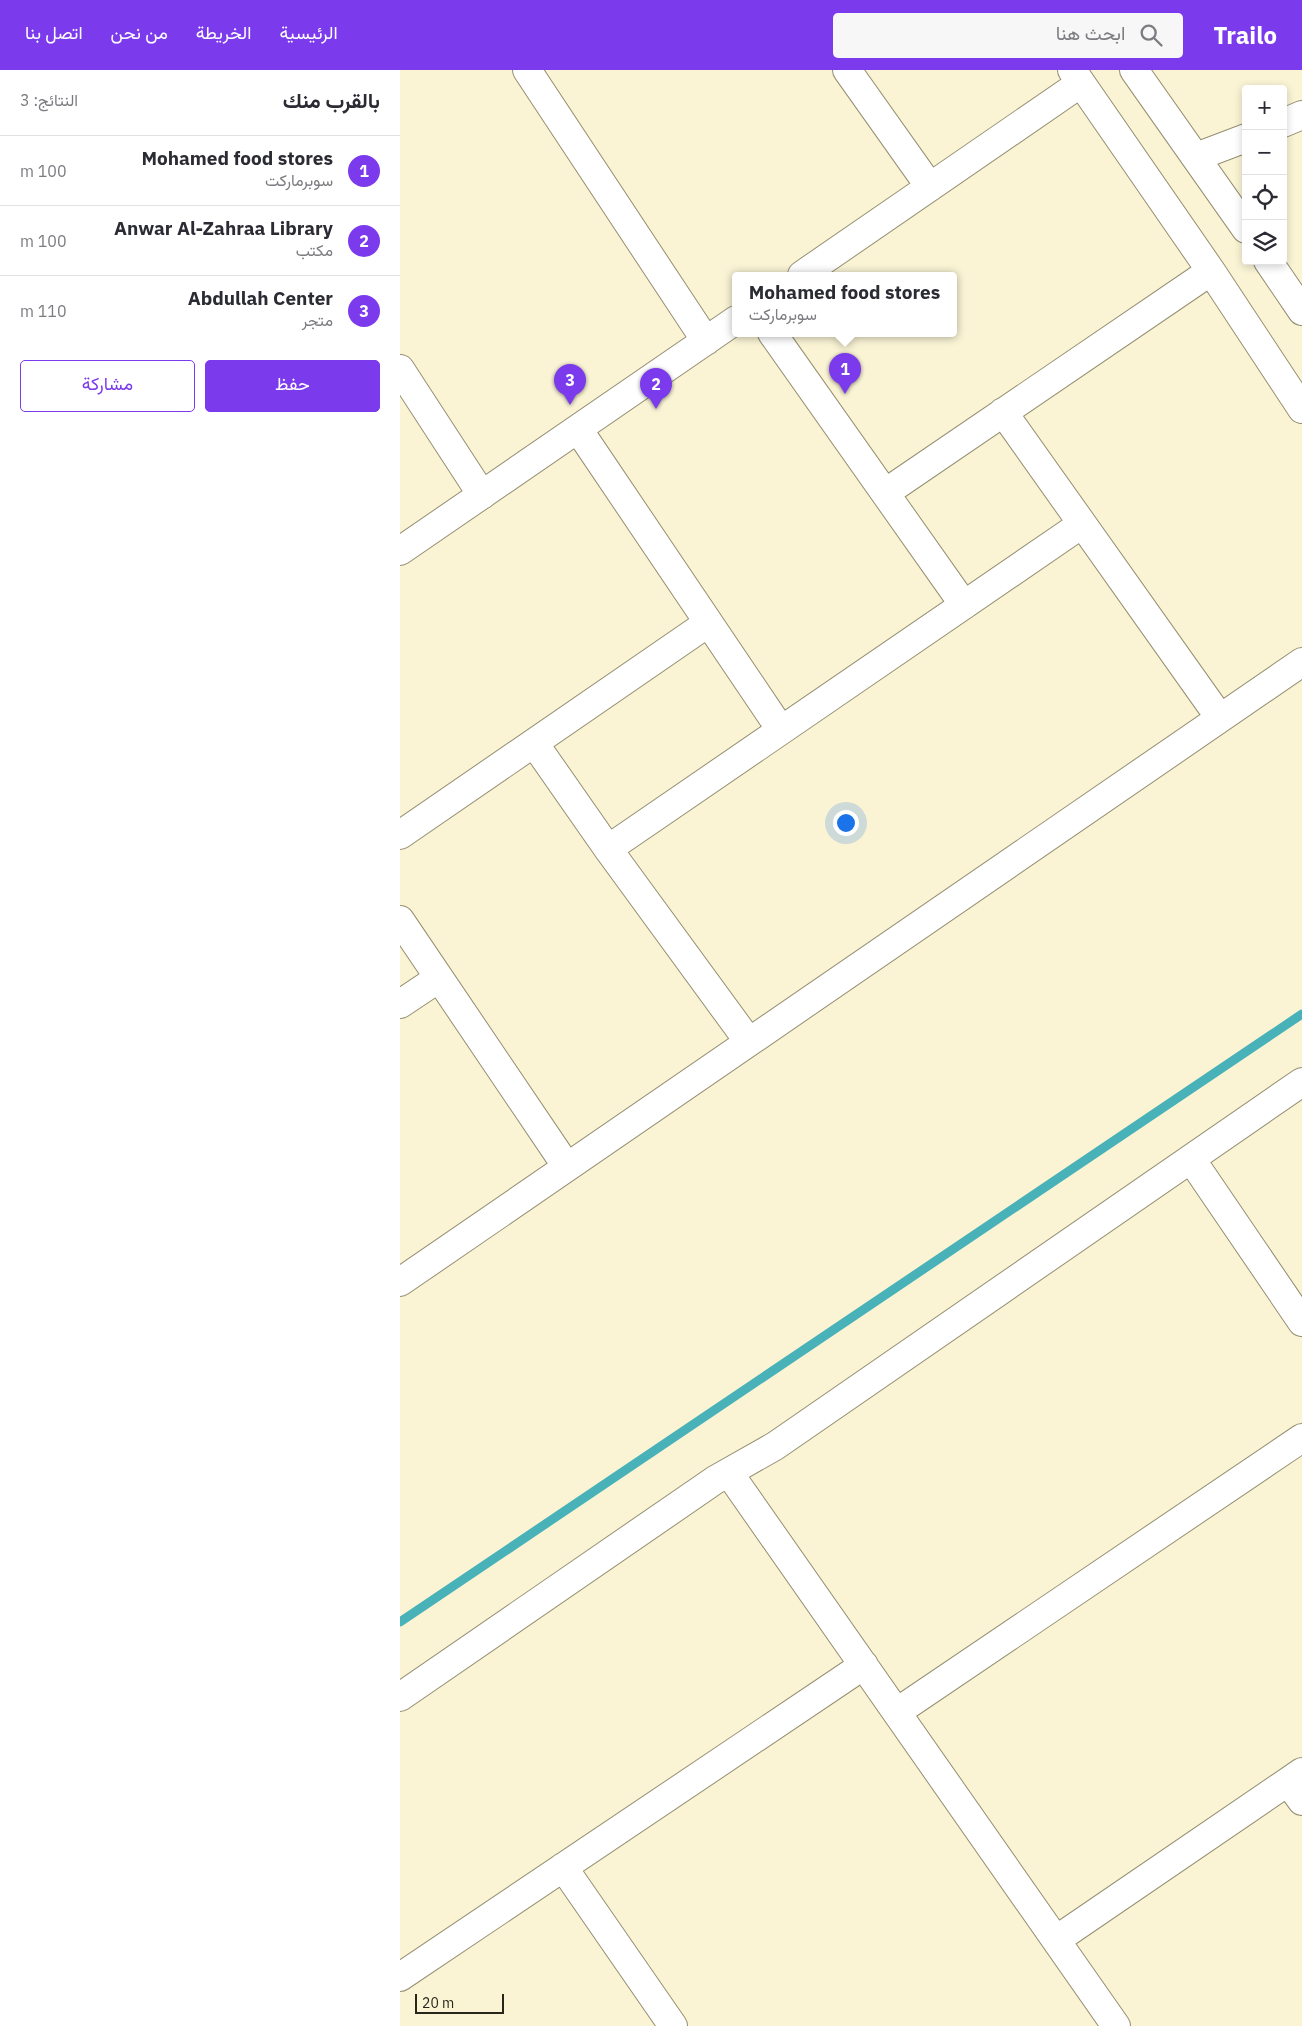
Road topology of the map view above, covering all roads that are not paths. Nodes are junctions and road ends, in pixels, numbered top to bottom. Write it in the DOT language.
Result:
graph roads {
  1 [pos="527,70"];
  2 [pos="847,70"];
  3 [pos="1134,70"];
  4 [pos="1076,77"];
  5 [pos="1302,115"];
  6 [pos="1287,121"];
  7 [pos="1242,140"];
  8 [pos="1196,157"];
  9 [pos="930,187"];
  10 [pos="1242,224"];
  11 [pos="1271,265"];
  12 [pos="1211,270"];
  13 [pos="806,272"];
  14 [pos="1302,311"];
  15 [pos="732,323"];
  16 [pos="775,337"];
  17 [pos="706,341"];
  18 [pos="400,369"];
  19 [pos="1302,409"];
  20 [pos="1003,412"];
  21 [pos="578,428"];
  22 [pos="885,493"];
  23 [pos="482,495"];
  24 [pos="1082,524"];
  25 [pos="400,551"];
  26 [pos="964,605"];
  27 [pos="708,623"];
  28 [pos="1302,662"];
  29 [pos="1220,718"];
  30 [pos="781,730"];
  31 [pos="534,743"];
  32 [pos="400,835"];
  33 [pos="608,849"];
  34 [pos="400,920"];
  35 [pos="439,978"];
  36 [pos="400,1004"];
  37 [pos="749,1042"];
  38 [pos="1302,1082"];
  39 [pos="1191,1159"];
  40 [pos="566,1167"];
  41 [pos="400,1282"];
  42 [pos="1302,1322"];
  43 [pos="1302,1438"];
  44 [pos="729,1473"];
  45 [pos="864,1665"];
  46 [pos="400,1697"];
  47 [pos="897,1712"];
  48 [pos="1297,1785"];
  49 [pos="563,1867"];
  50 [pos="1056,1940"];
  51 [pos="400,1977"];
  52 [pos="673,2026"];
  53 [pos="1116,2026"];
  1 -- 17 [label="street"];
  2 -- 9 [label="street"];
  3 -- 8 [label="street"];
  4 -- 9 [label="street"];
  4 -- 12 [label="street"];
  5 -- 6 [label="street"];
  7 -- 8 [label="street"];
  8 -- 10 [label="street"];
  9 -- 13 [label="street"];
  11 -- 14 [label="street"];
  12 -- 19 [label="street"];
  12 -- 20 [label="street"];
  15 -- 17 [label="street"];
  16 -- 22 [label="street"];
  17 -- 21 [label="street"];
  18 -- 23 [label="street"];
  20 -- 22 [label="street"];
  20 -- 24 [label="street"];
  21 -- 23 [label="street"];
  21 -- 27 [label="street"];
  22 -- 26 [label="street"];
  23 -- 25 [label="street"];
  24 -- 26 [label="street"];
  24 -- 29 [label="street"];
  26 -- 30 [label="street"];
  27 -- 30 [label="street"];
  27 -- 31 [label="street"];
  28 -- 29 [label="street"];
  29 -- 37 [label="street"];
  30 -- 33 [label="street"];
  31 -- 32 [label="street"];
  31 -- 33 [label="street"];
  33 -- 37 [label="street"];
  34 -- 35 [label="street"];
  35 -- 36 [label="street"];
  35 -- 40 [label="street"];
  37 -- 40 [label="street"];
  38 -- 39 [label="street"];
  39 -- 42 [label="street"];
  39 -- 44 [label="street"];
  40 -- 41 [label="street"];
  43 -- 47 [label="street"];
  44 -- 45 [label="street"];
  44 -- 46 [label="street"];
  45 -- 47 [label="street"];
  45 -- 49 [label="street"];
  47 -- 50 [label="street"];
  48 -- 50 [label="street"];
  49 -- 51 [label="street"];
  49 -- 52 [label="street"];
  50 -- 53 [label="street"];
}
